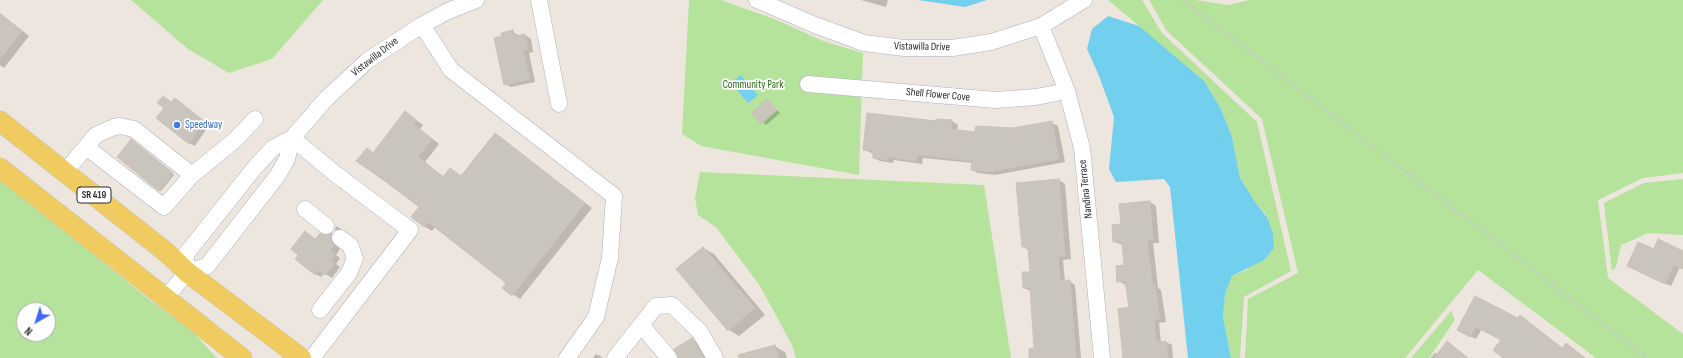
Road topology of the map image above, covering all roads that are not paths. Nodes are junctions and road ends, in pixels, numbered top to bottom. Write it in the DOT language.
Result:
graph roads {
  1 [pos="473,0"];
  2 [pos="539,0"];
  3 [pos="757,0"];
  4 [pos="1084,0"];
  5 [pos="422,25"];
  6 [pos="1041,26"];
  7 [pos="808,84"];
  8 [pos="1067,91"];
  9 [pos="559,104"];
  10 [pos="256,119"];
  11 [pos="0,121"];
  12 [pos="292,138"];
  13 [pos="86,147"];
  14 [pos="0,168"];
  15 [pos="65,172"];
  16 [pos="192,175"];
  17 [pos="305,209"];
  18 [pos="326,226"];
  19 [pos="340,238"];
  20 [pos="187,272"];
  21 [pos="166,298"];
  22 [pos="320,310"];
  23 [pos="641,325"];
  24 [pos="242,358"];
  25 [pos="301,358"];
  26 [pos="312,358"];
  27 [pos="567,358"];
  28 [pos="615,358"];
  29 [pos="668,358"];
  30 [pos="715,358"];
  31 [pos="1102,358"];
  1 -- 5 [label="street, Vistawilla Drive"];
  2 -- 9 [label="street"];
  3 -- 6 [label="street, Vistawilla Drive"];
  4 -- 6 [label="street, Vistawilla Drive"];
  5 -- 12 [label="street, Vistawilla Drive"];
  5 -- 27 [label="street"];
  6 -- 8 [label="street, Nandina Terrace"];
  7 -- 8 [label="street, Shell Flower Cove"];
  8 -- 31 [label="street, Nandina Terrace"];
  10 -- 16 [label="street"];
  11 -- 15 [label="main road, SR 419"];
  12 -- 20 [label="street, Vistawilla Drive"];
  12 -- 20 [label="street, Vistawilla Drive"];
  12 -- 26 [label="street"];
  13 -- 15 [label="street"];
  13 -- 16 [label="street"];
  13 -- 16 [label="street"];
  14 -- 21 [label="main road"];
  15 -- 20 [label="main road, SR 419"];
  17 -- 18 [label="street"];
  19 -- 22 [label="street"];
  20 -- 21 [label="street"];
  20 -- 25 [label="main road, SR 419"];
  21 -- 24 [label="main road"];
  23 -- 28 [label="street"];
  23 -- 29 [label="street"];
  23 -- 30 [label="street"];
}
